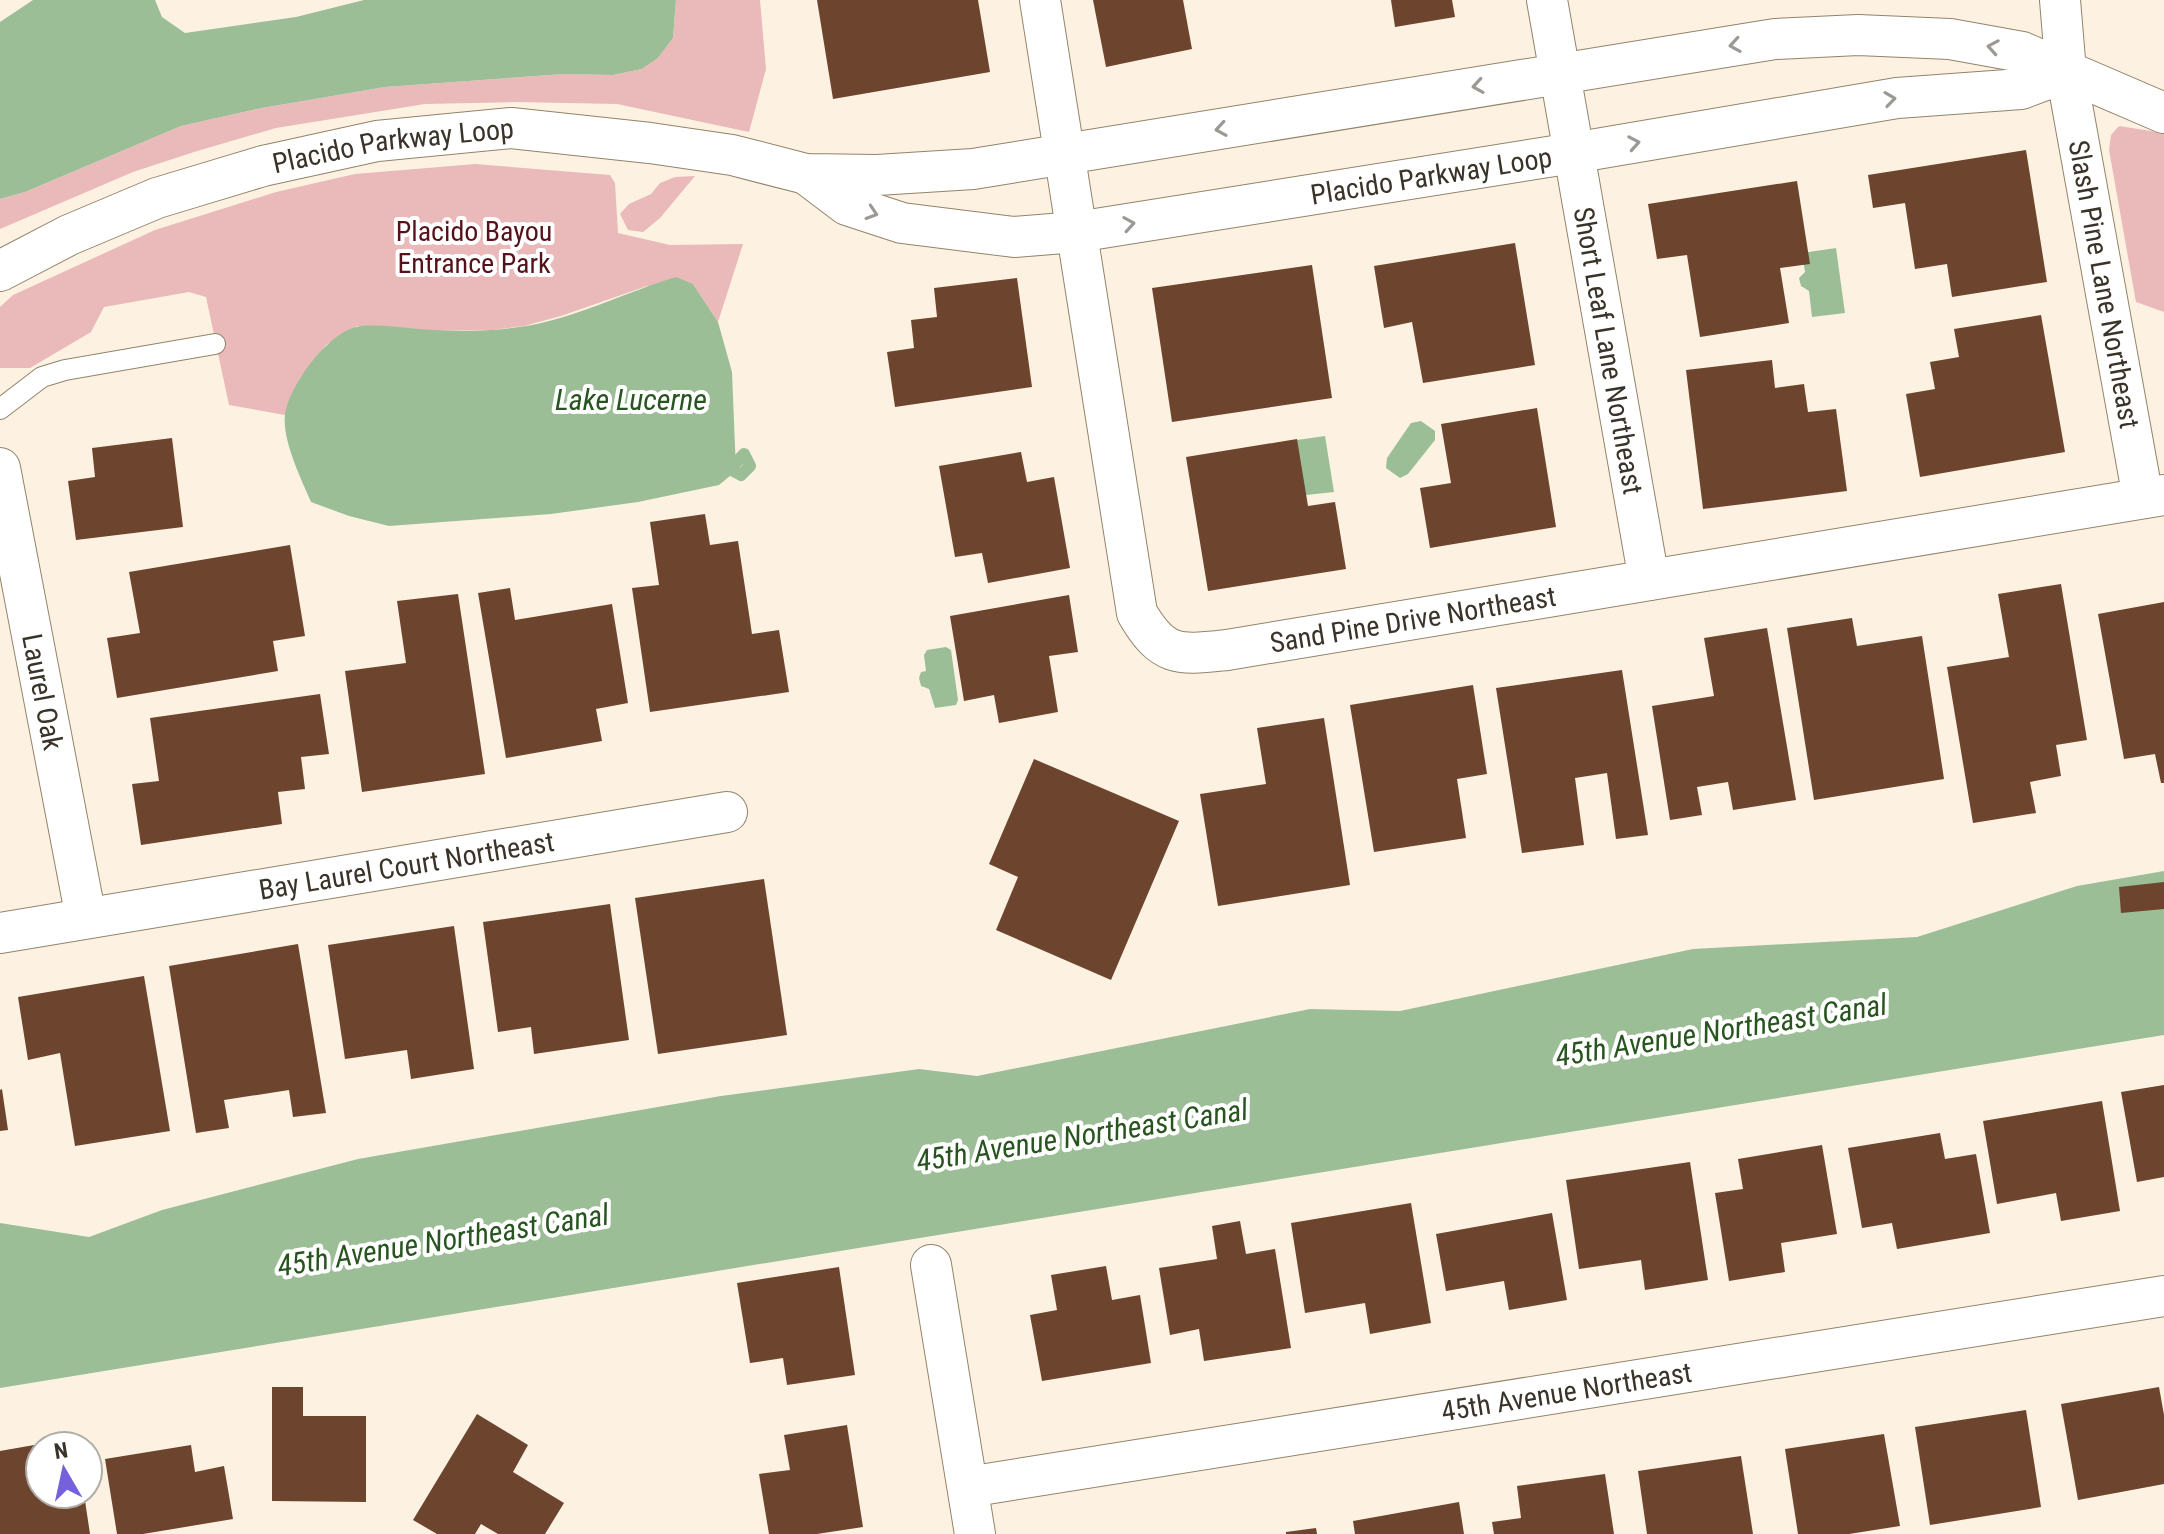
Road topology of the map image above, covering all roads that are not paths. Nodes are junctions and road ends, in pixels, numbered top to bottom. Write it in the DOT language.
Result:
graph roads {
  1 [pos="1040,0"];
  2 [pos="1547,0"];
  3 [pos="2060,0"];
  4 [pos="1559,72"];
  5 [pos="2066,72"];
  6 [pos="2164,113"];
  7 [pos="1573,153"];
  8 [pos="1065,155"];
  9 [pos="806,174"];
  10 [pos="1077,232"];
  11 [pos="0,271"];
  12 [pos="215,344"];
  13 [pos="0,409"];
  14 [pos="0,468"];
  15 [pos="2154,496"];
  16 [pos="1649,580"];
  17 [pos="727,812"];
  18 [pos="86,918"];
  19 [pos="0,933"];
  20 [pos="931,1265"];
  21 [pos="2164,1296"];
  22 [pos="968,1487"];
  23 [pos="975,1534"];
  1 -- 8 [label="street, Sand Pine Drive Northeast"];
  2 -- 4 [label="street, Short Leaf Lane Northeast"];
  3 -- 5 [label="street, Slash Pine Lane Northeast"];
  5 -- 4 [label="street, Placido Parkway Loop, one-way"];
  4 -- 7 [label="street, Short Leaf Lane Northeast"];
  4 -- 8 [label="street, Placido Parkway Loop, one-way"];
  5 -- 6 [label="street, Placido Parkway Loop"];
  7 -- 5 [label="street, Placido Parkway Loop, one-way"];
  5 -- 15 [label="street, Slash Pine Lane Northeast"];
  10 -- 7 [label="street, Placido Parkway Loop, one-way"];
  7 -- 16 [label="street, Short Leaf Lane Northeast"];
  8 -- 9 [label="street, Placido Parkway Loop"];
  8 -- 10 [label="street, Sand Pine Drive Northeast"];
  9 -- 10 [label="street, Placido Parkway Loop, one-way"];
  9 -- 11 [label="street, Placido Parkway Loop"];
  10 -- 16 [label="street, Sand Pine Drive Northeast"];
  12 -- 13 [label="lane"];
  14 -- 18 [label="street, Laurel Oak"];
  15 -- 16 [label="street, Sand Pine Drive Northeast"];
  17 -- 18 [label="street, Bay Laurel Court Northeast"];
  18 -- 19 [label="street, Bay Laurel Court Northeast"];
  20 -- 22 [label="street"];
  21 -- 22 [label="street, 45th Avenue Northeast"];
  22 -- 23 [label="street"];
}
